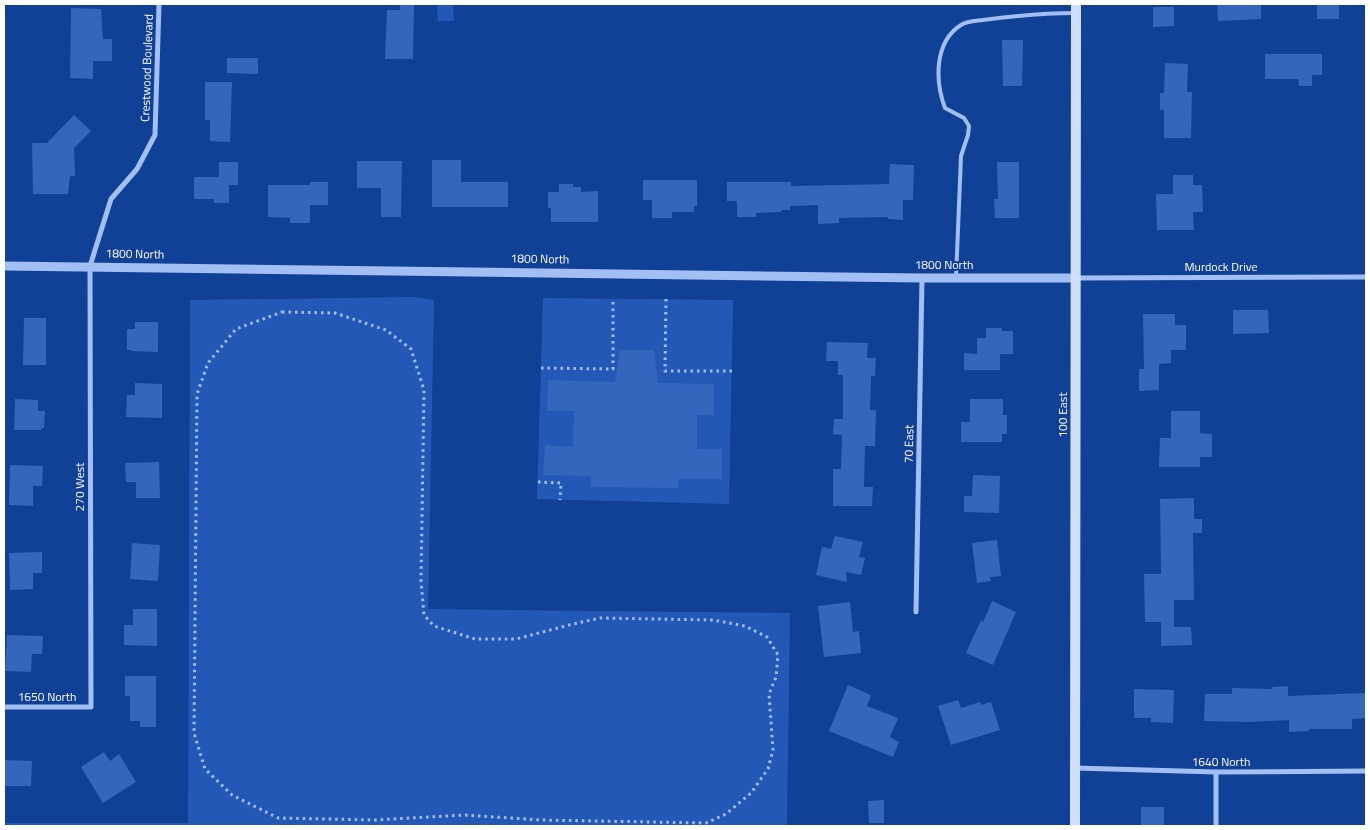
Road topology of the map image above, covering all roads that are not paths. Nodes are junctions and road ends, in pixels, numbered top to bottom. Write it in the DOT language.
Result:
graph roads {
  1 [pos="159,4"];
  2 [pos="1076,8"];
  3 [pos="4,266"];
  4 [pos="90,266"];
  5 [pos="1366,277"];
  6 [pos="922,278"];
  7 [pos="956,278"];
  8 [pos="1075,278"];
  9 [pos="916,612"];
  10 [pos="90,707"];
  11 [pos="4,708"];
  12 [pos="1075,768"];
  13 [pos="1366,771"];
  14 [pos="1216,772"];
  15 [pos="1075,826"];
  16 [pos="1216,826"];
  1 -- 4 [label="street, Crestwood Boulevard"];
  2 -- 7 [label="lane"];
  2 -- 8 [label="main road, 100 East"];
  3 -- 4 [label="street, 1800 North"];
  4 -- 6 [label="street, 1800 North"];
  4 -- 10 [label="street, 270 West"];
  5 -- 8 [label="street, Murdock Drive"];
  6 -- 7 [label="street, 1800 North"];
  6 -- 9 [label="street, 70 East"];
  7 -- 8 [label="street, 1800 North"];
  8 -- 12 [label="main road, 100 East"];
  10 -- 11 [label="street, 1650 North"];
  12 -- 14 [label="street, 1640 North"];
  12 -- 15 [label="main road, 100 East"];
  13 -- 14 [label="street, 1640 North"];
  14 -- 16 [label="street"];
}
